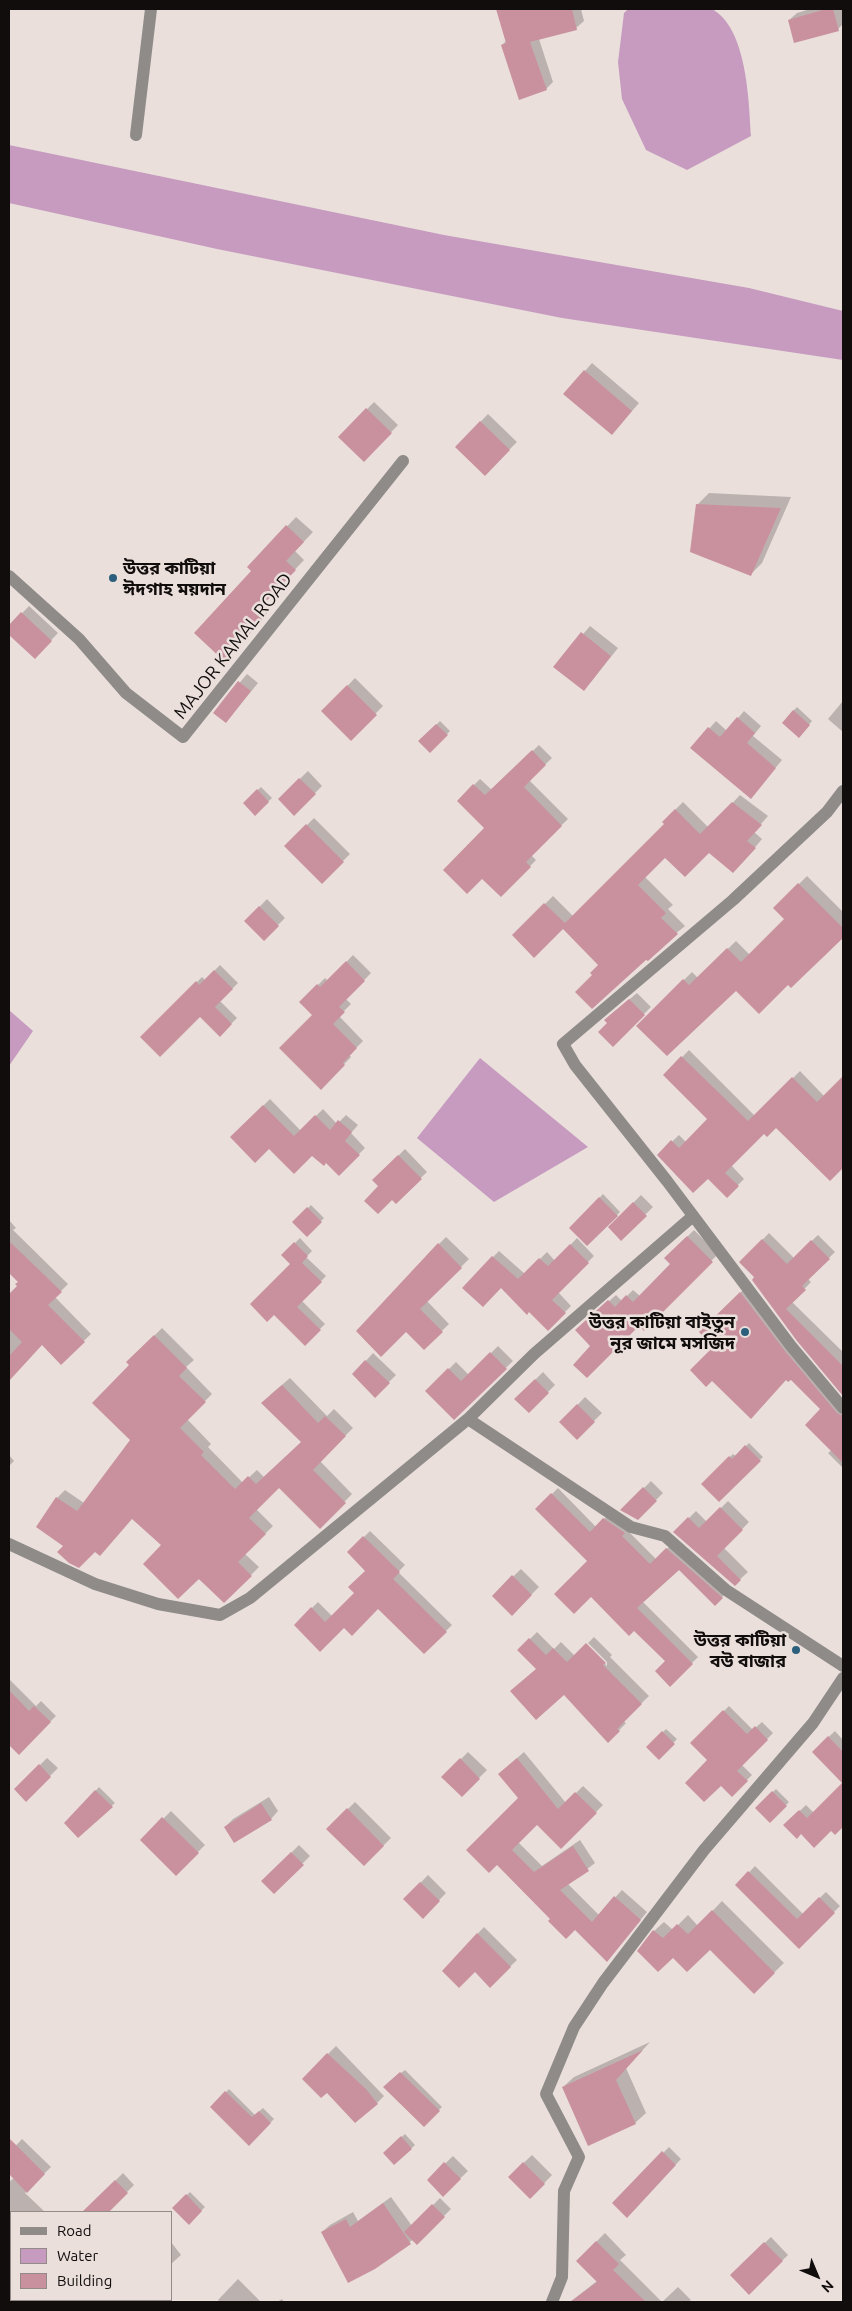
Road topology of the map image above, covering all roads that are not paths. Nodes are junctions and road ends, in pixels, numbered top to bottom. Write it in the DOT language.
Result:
graph roads {
  1 [pos="151,9"];
  2 [pos="136,135"];
  3 [pos="402,461"];
  4 [pos="9,576"];
  5 [pos="843,791"];
  6 [pos="693,1216"];
  7 [pos="843,1408"];
  8 [pos="468,1419"];
  9 [pos="9,1544"];
  10 [pos="843,1666"];
  11 [pos="843,1678"];
  12 [pos="552,2302"];
  1 -- 2 [label="street"];
  3 -- 4 [label="street, MAJOR KAMAL ROAD"];
  5 -- 6 [label="street"];
  6 -- 7 [label="street"];
  6 -- 8 [label="street"];
  8 -- 9 [label="street"];
  8 -- 10 [label="street"];
  11 -- 12 [label="street"];
}
